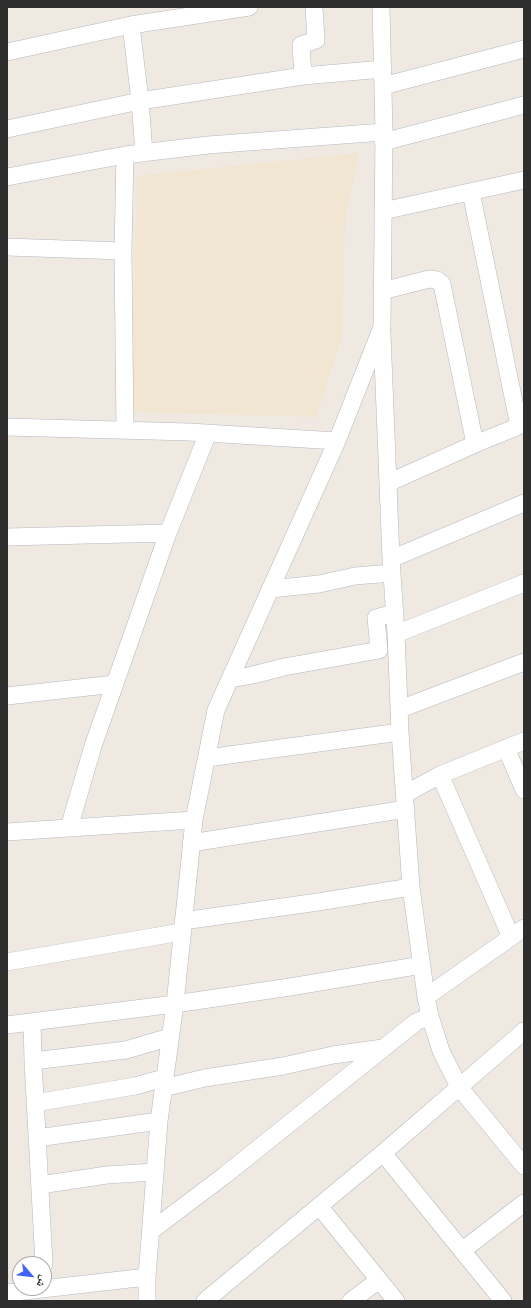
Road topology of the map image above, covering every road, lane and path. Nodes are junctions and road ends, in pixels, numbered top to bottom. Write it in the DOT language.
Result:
graph roads {
  1 [pos="249,7"];
  2 [pos="314,7"];
  3 [pos="381,7"];
  4 [pos="131,25"];
  5 [pos="524,49"];
  6 [pos="7,52"];
  7 [pos="383,69"];
  8 [pos="303,76"];
  9 [pos="383,86"];
  10 [pos="140,101"];
  11 [pos="524,105"];
  12 [pos="7,128"];
  13 [pos="384,137"];
  14 [pos="144,153"];
  15 [pos="125,155"];
  16 [pos="7,177"];
  17 [pos="524,180"];
  18 [pos="470,192"];
  19 [pos="383,211"];
  20 [pos="7,247"];
  21 [pos="123,251"];
  22 [pos="382,290"];
  23 [pos="382,328"];
  24 [pos="522,425"];
  25 [pos="7,427"];
  26 [pos="125,430"];
  27 [pos="208,433"];
  28 [pos="337,441"];
  29 [pos="475,444"];
  30 [pos="388,483"];
  31 [pos="524,503"];
  32 [pos="168,533"];
  33 [pos="7,537"];
  34 [pos="391,566"];
  35 [pos="524,583"];
  36 [pos="271,589"];
  37 [pos="394,613"];
  38 [pos="396,634"];
  39 [pos="524,662"];
  40 [pos="230,678"];
  41 [pos="115,684"];
  42 [pos="7,696"];
  43 [pos="400,709"];
  44 [pos="400,732"];
  45 [pos="524,740"];
  46 [pos="506,748"];
  47 [pos="206,758"];
  48 [pos="440,775"];
  49 [pos="524,790"];
  50 [pos="405,802"];
  51 [pos="194,820"];
  52 [pos="69,828"];
  53 [pos="7,832"];
  54 [pos="191,843"];
  55 [pos="411,886"];
  56 [pos="182,926"];
  57 [pos="517,932"];
  58 [pos="7,962"];
  59 [pos="422,964"];
  60 [pos="426,997"];
  61 [pos="175,1004"];
  62 [pos="430,1016"];
  63 [pos="32,1022"];
  64 [pos="7,1025"];
  65 [pos="524,1031"];
  66 [pos="170,1037"];
  67 [pos="383,1048"];
  68 [pos="33,1061"];
  69 [pos="164,1083"];
  70 [pos="459,1087"];
  71 [pos="35,1103"];
  72 [pos="159,1121"];
  73 [pos="37,1138"];
  74 [pos="383,1152"];
  75 [pos="524,1166"];
  76 [pos="155,1172"];
  77 [pos="40,1185"];
  78 [pos="524,1203"];
  79 [pos="319,1206"];
  80 [pos="151,1231"];
  81 [pos="463,1250"];
  82 [pos="44,1256"];
  83 [pos="147,1277"];
  84 [pos="379,1280"];
  85 [pos="52,1287"];
  86 [pos="212,1298"];
  87 [pos="147,1301"];
  88 [pos="351,1301"];
  89 [pos="396,1301"];
  90 [pos="503,1301"];
  1 -- 4 [label="street"];
  2 -- 8 [label="street"];
  3 -- 7 [label="street"];
  4 -- 6 [label="street"];
  4 -- 10 [label="street"];
  5 -- 9 [label="street"];
  7 -- 8 [label="street"];
  7 -- 9 [label="street"];
  8 -- 10 [label="street"];
  9 -- 13 [label="street"];
  10 -- 12 [label="street"];
  10 -- 14 [label="street"];
  11 -- 13 [label="street"];
  13 -- 14 [label="street"];
  13 -- 19 [label="street"];
  14 -- 15 [label="street"];
  15 -- 16 [label="street"];
  15 -- 21 [label="street"];
  17 -- 18 [label="street"];
  18 -- 19 [label="street"];
  18 -- 24 [label="street"];
  19 -- 22 [label="street"];
  20 -- 21 [label="street"];
  21 -- 26 [label="street"];
  22 -- 23 [label="street"];
  22 -- 29 [label="street"];
  23 -- 28 [label="street"];
  23 -- 30 [label="street"];
  24 -- 29 [label="street"];
  25 -- 26 [label="street"];
  26 -- 27 [label="street"];
  27 -- 28 [label="street"];
  27 -- 32 [label="street"];
  28 -- 36 [label="street"];
  29 -- 30 [label="street"];
  30 -- 34 [label="street"];
  31 -- 34 [label="street"];
  32 -- 33 [label="street"];
  32 -- 41 [label="street"];
  34 -- 36 [label="street"];
  34 -- 37 [label="street"];
  35 -- 38 [label="street"];
  36 -- 40 [label="street"];
  37 -- 38 [label="street"];
  37 -- 40 [label="street"];
  38 -- 43 [label="street"];
  39 -- 43 [label="street"];
  40 -- 47 [label="street"];
  41 -- 42 [label="street"];
  41 -- 52 [label="street"];
  43 -- 44 [label="street"];
  44 -- 47 [label="street"];
  44 -- 50 [label="street"];
  45 -- 46 [label="street"];
  46 -- 48 [label="street"];
  46 -- 49 [label="street"];
  47 -- 51 [label="street"];
  48 -- 50 [label="street"];
  48 -- 57 [label="street"];
  50 -- 54 [label="street"];
  50 -- 55 [label="street"];
  51 -- 52 [label="street"];
  51 -- 54 [label="street"];
  52 -- 53 [label="street"];
  54 -- 56 [label="street"];
  55 -- 56 [label="street"];
  55 -- 59 [label="street"];
  56 -- 58 [label="street"];
  56 -- 61 [label="street"];
  57 -- 60 [label="street"];
  59 -- 60 [label="street"];
  59 -- 61 [label="street"];
  60 -- 62 [label="street"];
  61 -- 63 [label="street"];
  61 -- 66 [label="street"];
  62 -- 67 [label="street"];
  62 -- 70 [label="street"];
  63 -- 64 [label="street"];
  63 -- 68 [label="street"];
  65 -- 70 [label="street"];
  66 -- 68 [label="street"];
  66 -- 69 [label="street"];
  67 -- 69 [label="street"];
  67 -- 80 [label="street"];
  68 -- 71 [label="street"];
  69 -- 71 [label="street"];
  69 -- 72 [label="street"];
  70 -- 74 [label="street"];
  70 -- 75 [label="street"];
  71 -- 73 [label="street"];
  72 -- 73 [label="street"];
  72 -- 76 [label="street"];
  73 -- 77 [label="street"];
  74 -- 79 [label="street"];
  74 -- 81 [label="street"];
  76 -- 77 [label="street"];
  76 -- 80 [label="street"];
  77 -- 82 [label="street"];
  78 -- 81 [label="street"];
  79 -- 84 [label="street"];
  79 -- 86 [label="street"];
  80 -- 83 [label="street"];
  81 -- 90 [label="street"];
  83 -- 85 [label="street"];
  83 -- 87 [label="street"];
  84 -- 88 [label="street"];
  84 -- 89 [label="street"];
}
